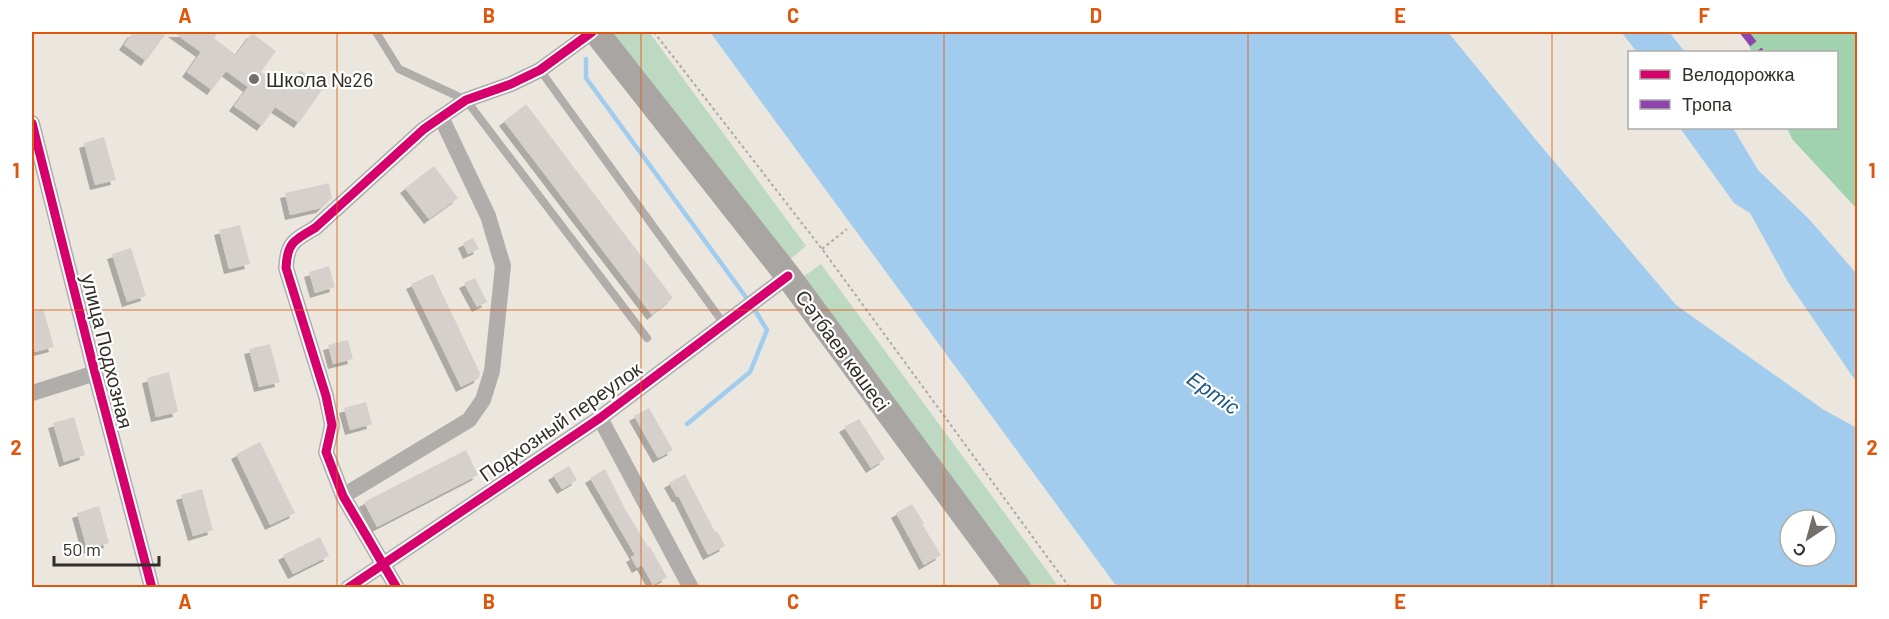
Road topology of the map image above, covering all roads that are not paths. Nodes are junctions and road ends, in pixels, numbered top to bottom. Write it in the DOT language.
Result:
graph roads {
  1 [pos="376,32"];
  2 [pos="592,32"];
  3 [pos="596,32"];
  4 [pos="540,70"];
  5 [pos="466,100"];
  6 [pos="441,117"];
  7 [pos="32,123"];
  8 [pos="788,276"];
  9 [pos="724,324"];
  10 [pos="647,338"];
  11 [pos="95,373"];
  12 [pos="32,393"];
  13 [pos="600,418"];
  14 [pos="344,496"];
  15 [pos="382,565"];
  16 [pos="152,588"];
  17 [pos="348,588"];
  18 [pos="397,588"];
  19 [pos="691,588"];
  20 [pos="1018,588"];
  1 -- 5 [label="lane"];
  2 -- 4 [label="street"];
  3 -- 8 [label="main road, Сәтбаев көшесі"];
  4 -- 5 [label="street"];
  4 -- 9 [label="lane"];
  5 -- 6 [label="street"];
  5 -- 10 [label="lane"];
  6 -- 14 [label="street"];
  6 -- 14 [label="street"];
  7 -- 11 [label="street, улица Подхозная"];
  8 -- 9 [label="street, Подхозный переулок"];
  8 -- 20 [label="main road, Сәтбаев көшесі"];
  9 -- 13 [label="street, Подхозный переулок"];
  11 -- 12 [label="street"];
  11 -- 16 [label="street, улица Подхозная"];
  13 -- 15 [label="street, Подхозный переулок"];
  13 -- 19 [label="street"];
  14 -- 15 [label="street"];
  15 -- 17 [label="street, Подхозный переулок"];
  15 -- 18 [label="street"];
}
